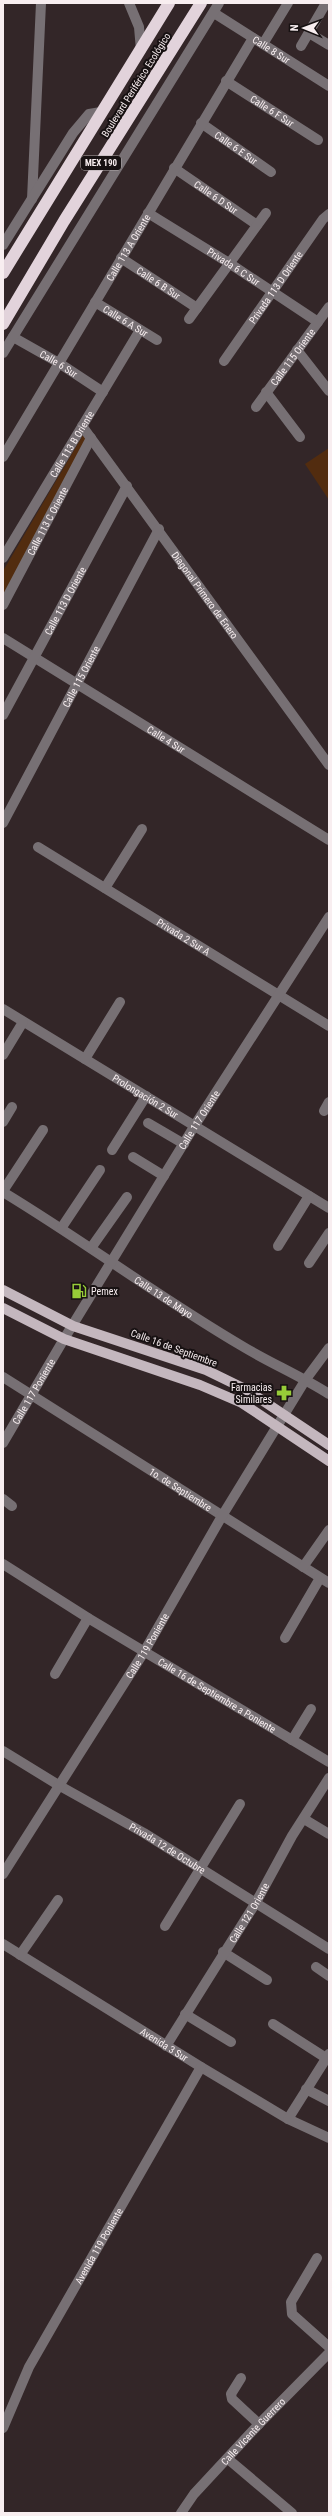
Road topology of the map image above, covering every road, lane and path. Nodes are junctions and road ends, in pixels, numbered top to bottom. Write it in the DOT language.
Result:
graph roads {
  1 [pos="41,3"];
  2 [pos="129,3"];
  3 [pos="169,3"];
  4 [pos="201,3"];
  5 [pos="219,3"];
  6 [pos="288,3"];
  7 [pos="326,3"];
  8 [pos="214,13"];
  9 [pos="309,32"];
  10 [pos="253,38"];
  11 [pos="263,44"];
  12 [pos="329,45"];
  13 [pos="301,46"];
  14 [pos="141,50"];
  15 [pos="226,81"];
  16 [pos="329,86"];
  17 [pos="101,112"];
  18 [pos="201,124"];
  19 [pos="318,140"];
  20 [pos="174,168"];
  21 [pos="271,172"];
  22 [pos="32,198"];
  23 [pos="266,212"];
  24 [pos="148,213"];
  25 [pos="329,214"];
  26 [pos="257,225"];
  27 [pos="3,245"];
  28 [pos="121,258"];
  29 [pos="229,263"];
  30 [pos="3,273"];
  31 [pos="272,292"];
  32 [pos="95,302"];
  33 [pos="329,307"];
  34 [pos="197,308"];
  35 [pos="189,319"];
  36 [pos="318,322"];
  37 [pos="3,324"];
  38 [pos="140,330"];
  39 [pos="13,337"];
  40 [pos="157,340"];
  41 [pos="297,350"];
  42 [pos="3,353"];
  43 [pos="224,361"];
  44 [pos="59,363"];
  45 [pos="329,391"];
  46 [pos="103,392"];
  47 [pos="266,392"];
  48 [pos="256,407"];
  49 [pos="82,426"];
  50 [pos="300,437"];
  51 [pos="91,438"];
  52 [pos="3,457"];
  53 [pos="127,486"];
  54 [pos="158,529"];
  55 [pos="3,558"];
  56 [pos="3,605"];
  57 [pos="3,638"];
  58 [pos="34,656"];
  59 [pos="77,683"];
  60 [pos="3,715"];
  61 [pos="329,765"];
  62 [pos="3,823"];
  63 [pos="142,829"];
  64 [pos="329,840"];
  65 [pos="38,847"];
  66 [pos="105,888"];
  67 [pos="329,917"];
  68 [pos="278,996"];
  69 [pos="120,1002"];
  70 [pos="3,1009"];
  71 [pos="23,1022"];
  72 [pos="329,1026"];
  73 [pos="3,1055"];
  74 [pos="85,1059"];
  75 [pos="146,1096"];
  76 [pos="12,1107"];
  77 [pos="3,1122"];
  78 [pos="148,1123"];
  79 [pos="195,1125"];
  80 [pos="43,1130"];
  81 [pos="184,1144"];
  82 [pos="112,1150"];
  83 [pos="133,1157"];
  84 [pos="100,1170"];
  85 [pos="164,1176"];
  86 [pos="3,1192"];
  87 [pos="309,1196"];
  88 [pos="127,1197"];
  89 [pos="329,1208"];
  90 [pos="62,1227"];
  91 [pos="329,1233"];
  92 [pos="278,1246"];
  93 [pos="91,1248"];
  94 [pos="111,1263"];
  95 [pos="309,1263"];
  96 [pos="3,1290"];
  97 [pos="3,1308"];
  98 [pos="73,1326"];
  99 [pos="64,1339"];
  100 [pos="329,1348"];
  101 [pos="325,1362"];
  102 [pos="3,1377"];
  103 [pos="306,1380"];
  104 [pos="329,1394"];
  105 [pos="32,1395"];
  106 [pos="285,1414"];
  107 [pos="279,1426"];
  108 [pos="3,1443"];
  109 [pos="329,1444"];
  110 [pos="329,1461"];
  111 [pos="3,1500"];
  112 [pos="12,1506"];
  113 [pos="222,1516"];
  114 [pos="329,1530"];
  115 [pos="3,1564"];
  116 [pos="303,1567"];
  117 [pos="320,1578"];
  118 [pos="329,1584"];
  119 [pos="88,1618"];
  120 [pos="285,1638"];
  121 [pos="144,1652"];
  122 [pos="55,1674"];
  123 [pos="311,1709"];
  124 [pos="292,1740"];
  125 [pos="3,1751"];
  126 [pos="329,1762"];
  127 [pos="329,1778"];
  128 [pos="60,1786"];
  129 [pos="240,1804"];
  130 [pos="304,1818"];
  131 [pos="329,1834"];
  132 [pos="200,1870"];
  133 [pos="3,1874"];
  134 [pos="58,1900"];
  135 [pos="255,1904"];
  136 [pos="165,1926"];
  137 [pos="3,1944"];
  138 [pos="329,1949"];
  139 [pos="223,1952"];
  140 [pos="20,1955"];
  141 [pos="316,1967"];
  142 [pos="329,1976"];
  143 [pos="267,1980"];
  144 [pos="185,2014"];
  145 [pos="273,2024"];
  146 [pos="232,2042"];
  147 [pos="166,2046"];
  148 [pos="328,2056"];
  149 [pos="201,2067"];
  150 [pos="306,2089"];
  151 [pos="329,2101"];
  152 [pos="288,2119"];
  153 [pos="329,2138"];
  154 [pos="317,2258"];
  155 [pos="329,2347"];
  156 [pos="329,2353"];
  157 [pos="241,2378"];
  158 [pos="259,2424"];
  159 [pos="3,2428"];
  160 [pos="228,2459"];
  161 [pos="184,2512"];
  162 [pos="292,2513"];
  1 -- 22 [label="street"];
  2 -- 14 [label="street"];
  3 -- 14 [label="highway, Boulevard Periférico Ecológico / MEX 190"];
  4 -- 37 [label="highway, Boulevard Periférico Ecológico / MEX 190"];
  5 -- 8 [label="street"];
  6 -- 11 [label="street"];
  7 -- 9 [label="street"];
  8 -- 10 [label="street, Calle 8 Sur"];
  8 -- 39 [label="street"];
  9 -- 12 [label="street"];
  9 -- 13 [label="street"];
  10 -- 11 [label="street, Calle 8 Sur"];
  10 -- 15 [label="street, Calle 113 A Oriente"];
  11 -- 16 [label="street, Calle 8 Sur"];
  14 -- 17 [label="highway, Boulevard Periférico Ecológico / MEX 190"];
  15 -- 18 [label="street, Calle 113 A Oriente"];
  15 -- 19 [label="street, Calle 6 F Sur"];
  17 -- 22 [label="street"];
  17 -- 30 [label="highway, Boulevard Periférico Ecológico / MEX 190"];
  18 -- 20 [label="street, Calle 113 A Oriente"];
  18 -- 21 [label="street, Calle 6 E Sur"];
  20 -- 24 [label="street, Calle 113 A Oriente"];
  20 -- 26 [label="street, Calle 6 D Sur"];
  22 -- 27 [label="street"];
  23 -- 26 [label="street"];
  24 -- 28 [label="street, Calle 113 A Oriente"];
  24 -- 29 [label="street, Privada 6 C Sur"];
  25 -- 31 [label="street, Privada 113 D Oriente"];
  26 -- 29 [label="street"];
  28 -- 32 [label="street, Calle 113 A Oriente"];
  28 -- 34 [label="street, Calle 6 B Sur"];
  29 -- 31 [label="street, Privada 6 C Sur"];
  29 -- 34 [label="street"];
  31 -- 36 [label="street, Privada 6 C Sur"];
  31 -- 43 [label="street, Privada 113 D Oriente"];
  32 -- 38 [label="street, Calle 6 A Sur"];
  32 -- 44 [label="street, Calle 113 A Oriente"];
  33 -- 36 [label="street, Calle 115 Oriente"];
  34 -- 35 [label="street"];
  36 -- 41 [label="street, Calle 115 Oriente"];
  38 -- 40 [label="street, Calle 6 A Sur"];
  38 -- 46 [label="street, Calle 113 B Oriente"];
  39 -- 42 [label="street"];
  39 -- 44 [label="street, Calle 6 Sur"];
  41 -- 45 [label="street"];
  41 -- 47 [label="street, Calle 115 Oriente"];
  44 -- 46 [label="street, Calle 6 Sur"];
  44 -- 52 [label="street, Calle 113 A Oriente"];
  46 -- 49 [label="street, Calle 113 B Oriente"];
  47 -- 48 [label="street, Calle 115 Oriente"];
  47 -- 50 [label="street"];
  49 -- 51 [label="street, Diagonal Primero de Enero"];
  49 -- 55 [label="street, Calle 113 B Oriente"];
  51 -- 53 [label="street, Diagonal Primero de Enero"];
  51 -- 56 [label="street, Calle 113 C Oriente"];
  53 -- 54 [label="street, Diagonal Primero de Enero"];
  53 -- 58 [label="street, Calle 113 D Oriente"];
  54 -- 59 [label="street, Calle 115 Oriente"];
  54 -- 61 [label="street, Diagonal Primero de Enero"];
  57 -- 58 [label="street, Calle 4 Sur"];
  58 -- 59 [label="street, Calle 4 Sur"];
  58 -- 60 [label="street, Calle 113 D Oriente"];
  59 -- 62 [label="street, Calle 115 Oriente"];
  59 -- 64 [label="street, Calle 4 Sur"];
  63 -- 66 [label="street"];
  65 -- 66 [label="street, Privada 2 Sur A"];
  66 -- 68 [label="street, Privada 2 Sur A"];
  67 -- 68 [label="street, Calle 117 Oriente"];
  68 -- 72 [label="street, Privada 2 Sur A"];
  68 -- 79 [label="street, Calle 117 Oriente"];
  69 -- 74 [label="street"];
  70 -- 71 [label="street, Prolongación 2 Sur"];
  71 -- 73 [label="street"];
  71 -- 74 [label="street, Prolongación 2 Sur"];
  74 -- 75 [label="street, Prolongación 2 Sur"];
  75 -- 79 [label="street, Prolongación 2 Sur"];
  75 -- 82 [label="street"];
  76 -- 77 [label="street"];
  78 -- 81 [label="street"];
  79 -- 81 [label="street, Calle 117 Oriente"];
  79 -- 87 [label="street, Prolongación 2 Sur"];
  80 -- 86 [label="street"];
  81 -- 85 [label="street, Calle 117 Oriente"];
  83 -- 85 [label="street"];
  84 -- 90 [label="street"];
  85 -- 94 [label="street, Calle 117 Oriente"];
  86 -- 90 [label="street, Calle 13 de Mayo"];
  87 -- 89 [label="street, Prolongación 2 Sur"];
  87 -- 92 [label="street"];
  88 -- 93 [label="street"];
  90 -- 93 [label="street, Calle 13 de Mayo"];
  91 -- 95 [label="street"];
  93 -- 94 [label="street, Calle 13 de Mayo"];
  94 -- 98 [label="street, Calle 117 Oriente"];
  94 -- 103 [label="street, Calle 13 de Mayo"];
  96 -- 98 [label="main road, Calle 16 de Septiembre"];
  97 -- 99 [label="main road"];
  98 -- 99 [label="street, Calle 117 Poniente"];
  98 -- 106 [label="main road, Calle 16 de Septiembre"];
  99 -- 105 [label="street, Calle 117 Poniente"];
  99 -- 107 [label="main road"];
  100 -- 101 [label="street, Calle 119 Poniente"];
  101 -- 103 [label="street, Calle 119 Poniente"];
  102 -- 105 [label="street, 1o. de Septiembre"];
  103 -- 104 [label="street, Calle 13 de Mayo"];
  103 -- 106 [label="street, Calle 119 Poniente"];
  105 -- 108 [label="street, Calle 117 Poniente"];
  105 -- 113 [label="street, 1o. de Septiembre"];
  106 -- 107 [label="street, Calle 119 Poniente"];
  106 -- 109 [label="main road, Calle 16 de Septiembre"];
  107 -- 110 [label="main road"];
  107 -- 113 [label="street, Calle 119 Poniente"];
  111 -- 112 [label="street"];
  113 -- 116 [label="street, 1o. de Septiembre"];
  113 -- 121 [label="street, Calle 119 Poniente"];
  114 -- 116 [label="street"];
  115 -- 119 [label="street, Calle 16 de Septiembre a Poniente"];
  116 -- 117 [label="street, 1o. de Septiembre"];
  117 -- 118 [label="street, 1o. de Septiembre"];
  117 -- 120 [label="street"];
  119 -- 121 [label="street, Calle 16 de Septiembre a Poniente"];
  119 -- 122 [label="street"];
  121 -- 124 [label="street, Calle 16 de Septiembre a Poniente"];
  121 -- 128 [label="street, Calle 119 Poniente"];
  123 -- 124 [label="street"];
  124 -- 126 [label="street, Calle 16 de Septiembre a Poniente"];
  125 -- 128 [label="street, Privada 12 de Octubre"];
  127 -- 130 [label="street, Calle 121 Oriente"];
  128 -- 132 [label="street, Privada 12 de Octubre"];
  128 -- 133 [label="street, Calle 119 Poniente"];
  129 -- 132 [label="street"];
  130 -- 131 [label="street"];
  130 -- 135 [label="street, Calle 121 Oriente"];
  132 -- 135 [label="street, Privada 12 de Octubre"];
  132 -- 136 [label="street"];
  134 -- 140 [label="street"];
  135 -- 138 [label="street, Privada 12 de Octubre"];
  135 -- 139 [label="street, Calle 121 Oriente"];
  137 -- 140 [label="street, Avenida 3 Sur"];
  139 -- 143 [label="street"];
  139 -- 144 [label="street, Calle 121 Oriente"];
  140 -- 147 [label="street, Avenida 3 Sur"];
  141 -- 142 [label="street"];
  144 -- 146 [label="street"];
  144 -- 147 [label="street, Calle 121 Oriente"];
  145 -- 148 [label="street"];
  147 -- 149 [label="street, Avenida 3 Sur"];
  148 -- 150 [label="street"];
  149 -- 152 [label="street, Avenida 3 Sur"];
  149 -- 159 [label="street, Avenida 119 Poniente"];
  150 -- 151 [label="street"];
  150 -- 152 [label="street"];
  152 -- 153 [label="street, Avenida 3 Sur"];
  154 -- 155 [label="street"];
  156 -- 158 [label="street, Calle Vicente Guerrero"];
  157 -- 158 [label="street"];
  158 -- 160 [label="street, Calle Vicente Guerrero"];
  160 -- 161 [label="street, Calle Vicente Guerrero"];
  160 -- 162 [label="street"];
}
